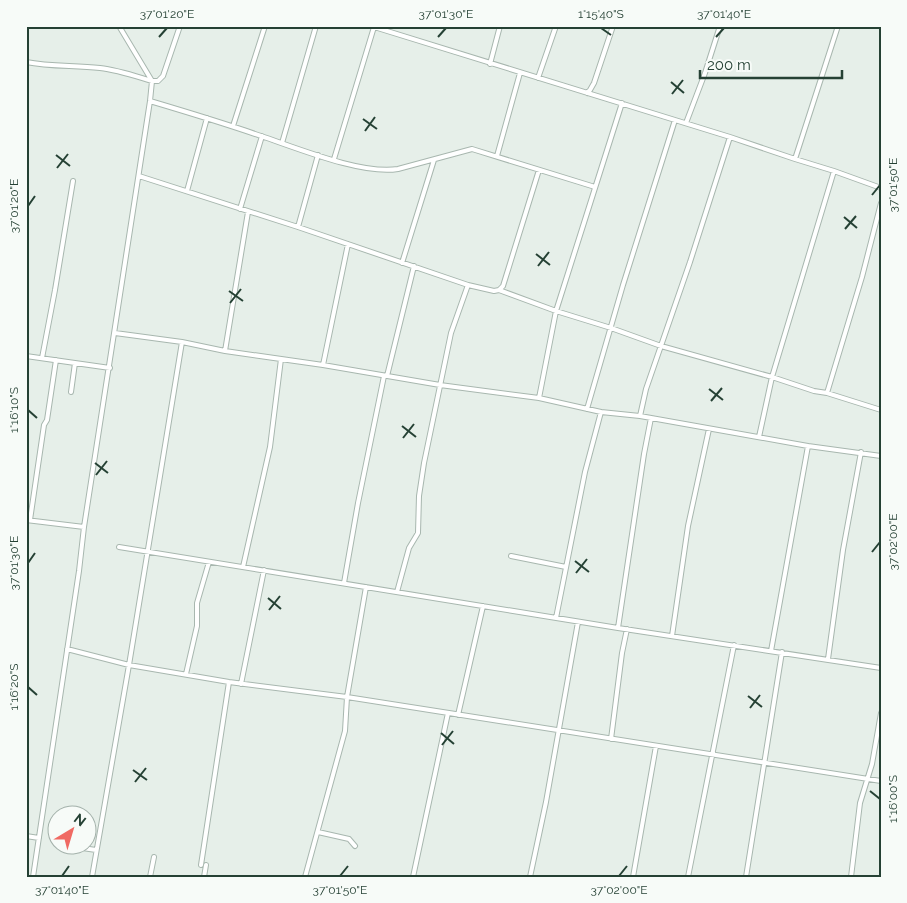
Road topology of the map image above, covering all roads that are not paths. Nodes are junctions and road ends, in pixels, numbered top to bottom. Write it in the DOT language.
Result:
graph roads {
  1 [pos="119,26"];
  2 [pos="180,26"];
  3 [pos="265,26"];
  4 [pos="316,26"];
  5 [pos="391,26"];
  6 [pos="500,26"];
  7 [pos="556,26"];
  8 [pos="613,26"];
  9 [pos="720,26"];
  10 [pos="838,26"];
  11 [pos="373,27"];
  12 [pos="389,32"];
  13 [pos="26,62"];
  14 [pos="490,64"];
  15 [pos="520,73"];
  16 [pos="538,78"];
  17 [pos="152,82"];
  18 [pos="586,93"];
  19 [pos="150,101"];
  20 [pos="622,103"];
  21 [pos="207,118"];
  22 [pos="675,120"];
  23 [pos="686,123"];
  24 [pos="233,126"];
  25 [pos="262,136"];
  26 [pos="730,137"];
  27 [pos="282,143"];
  28 [pos="318,155"];
  29 [pos="497,156"];
  30 [pos="334,159"];
  31 [pos="795,159"];
  32 [pos="434,160"];
  33 [pos="539,170"];
  34 [pos="834,171"];
  35 [pos="139,176"];
  36 [pos="73,181"];
  37 [pos="595,188"];
  38 [pos="881,188"];
  39 [pos="187,191"];
  40 [pos="881,203"];
  41 [pos="240,209"];
  42 [pos="248,212"];
  43 [pos="298,227"];
  44 [pos="348,244"];
  45 [pos="402,263"];
  46 [pos="414,266"];
  47 [pos="468,285"];
  48 [pos="499,290"];
  49 [pos="556,311"];
  50 [pos="611,328"];
  51 [pos="115,333"];
  52 [pos="182,342"];
  53 [pos="661,346"];
  54 [pos="225,351"];
  55 [pos="26,356"];
  56 [pos="42,358"];
  57 [pos="281,359"];
  58 [pos="56,360"];
  59 [pos="75,363"];
  60 [pos="323,365"];
  61 [pos="110,368"];
  62 [pos="385,376"];
  63 [pos="772,377"];
  64 [pos="440,385"];
  65 [pos="71,392"];
  66 [pos="827,393"];
  67 [pos="539,398"];
  68 [pos="881,403"];
  69 [pos="587,409"];
  70 [pos="880,409"];
  71 [pos="601,412"];
  72 [pos="640,416"];
  73 [pos="651,418"];
  74 [pos="709,429"];
  75 [pos="759,437"];
  76 [pos="808,446"];
  77 [pos="861,452"];
  78 [pos="881,456"];
  79 [pos="28,520"];
  80 [pos="84,527"];
  81 [pos="119,547"];
  82 [pos="147,552"];
  83 [pos="511,556"];
  84 [pos="209,562"];
  85 [pos="243,567"];
  86 [pos="566,567"];
  87 [pos="264,570"];
  88 [pos="344,583"];
  89 [pos="366,587"];
  90 [pos="397,592"];
  91 [pos="483,606"];
  92 [pos="556,618"];
  93 [pos="578,622"];
  94 [pos="618,628"];
  95 [pos="627,629"];
  96 [pos="672,636"];
  97 [pos="734,645"];
  98 [pos="67,649"];
  99 [pos="772,651"];
  100 [pos="782,652"];
  101 [pos="828,660"];
  102 [pos="129,665"];
  103 [pos="881,668"];
  104 [pos="186,674"];
  105 [pos="229,682"];
  106 [pos="241,684"];
  107 [pos="347,697"];
  108 [pos="448,713"];
  109 [pos="881,713"];
  110 [pos="458,715"];
  111 [pos="558,731"];
  112 [pos="611,739"];
  113 [pos="656,746"];
  114 [pos="712,754"];
  115 [pos="763,762"];
  116 [pos="867,779"];
  117 [pos="881,781"];
  118 [pos="318,832"];
  119 [pos="26,836"];
  120 [pos="38,838"];
  121 [pos="98,839"];
  122 [pos="356,846"];
  123 [pos="95,856"];
  124 [pos="154,857"];
  125 [pos="33,877"];
  126 [pos="92,877"];
  127 [pos="150,877"];
  128 [pos="204,877"];
  129 [pos="305,877"];
  130 [pos="414,877"];
  131 [pos="530,877"];
  132 [pos="633,877"];
  133 [pos="688,877"];
  134 [pos="746,877"];
  135 [pos="851,877"];
  1 -- 17 [label="street"];
  2 -- 17 [label="street"];
  3 -- 24 [label="street"];
  4 -- 27 [label="street"];
  5 -- 12 [label="street"];
  6 -- 14 [label="street"];
  7 -- 16 [label="street"];
  8 -- 18 [label="street"];
  9 -- 23 [label="street"];
  10 -- 31 [label="street"];
  11 -- 12 [label="street"];
  11 -- 30 [label="street"];
  12 -- 14 [label="street"];
  13 -- 17 [label="street"];
  14 -- 15 [label="street"];
  15 -- 16 [label="street"];
  15 -- 29 [label="street"];
  16 -- 18 [label="street"];
  17 -- 19 [label="street"];
  18 -- 20 [label="street"];
  19 -- 21 [label="street"];
  19 -- 35 [label="street"];
  20 -- 22 [label="street"];
  20 -- 37 [label="street"];
  21 -- 24 [label="street"];
  21 -- 39 [label="street"];
  22 -- 23 [label="street"];
  22 -- 50 [label="street"];
  23 -- 26 [label="street"];
  24 -- 25 [label="street"];
  25 -- 27 [label="street"];
  25 -- 41 [label="street"];
  26 -- 31 [label="street"];
  26 -- 53 [label="street"];
  27 -- 28 [label="street"];
  28 -- 30 [label="street"];
  28 -- 43 [label="street"];
  29 -- 32 [label="street"];
  29 -- 33 [label="street"];
  30 -- 32 [label="street"];
  31 -- 34 [label="street"];
  32 -- 45 [label="street"];
  33 -- 37 [label="street"];
  33 -- 48 [label="street"];
  34 -- 38 [label="street"];
  34 -- 63 [label="street"];
  35 -- 39 [label="street"];
  35 -- 51 [label="street"];
  36 -- 56 [label="street"];
  37 -- 49 [label="street"];
  39 -- 41 [label="street"];
  40 -- 66 [label="street"];
  41 -- 42 [label="street"];
  42 -- 43 [label="street"];
  42 -- 54 [label="street"];
  43 -- 44 [label="street"];
  44 -- 45 [label="street"];
  44 -- 60 [label="street"];
  45 -- 46 [label="street"];
  46 -- 47 [label="street"];
  46 -- 62 [label="street"];
  47 -- 48 [label="street"];
  47 -- 64 [label="street"];
  48 -- 49 [label="street"];
  49 -- 50 [label="street"];
  49 -- 67 [label="street"];
  50 -- 53 [label="street"];
  50 -- 69 [label="street"];
  51 -- 52 [label="street"];
  51 -- 61 [label="street"];
  52 -- 54 [label="street"];
  52 -- 82 [label="street"];
  53 -- 63 [label="street"];
  53 -- 72 [label="street"];
  54 -- 57 [label="street"];
  55 -- 56 [label="street"];
  56 -- 58 [label="street"];
  57 -- 60 [label="street"];
  57 -- 85 [label="street"];
  58 -- 59 [label="street"];
  58 -- 79 [label="street"];
  59 -- 61 [label="street"];
  59 -- 65 [label="street"];
  60 -- 62 [label="street"];
  61 -- 80 [label="street"];
  62 -- 64 [label="street"];
  62 -- 88 [label="street"];
  63 -- 66 [label="street"];
  63 -- 75 [label="street"];
  64 -- 67 [label="street"];
  64 -- 90 [label="street"];
  66 -- 70 [label="street"];
  67 -- 69 [label="street"];
  68 -- 70 [label="street"];
  69 -- 71 [label="street"];
  71 -- 72 [label="street"];
  71 -- 86 [label="street"];
  72 -- 73 [label="street"];
  73 -- 74 [label="street"];
  73 -- 94 [label="street"];
  74 -- 75 [label="street"];
  74 -- 96 [label="street"];
  75 -- 76 [label="street"];
  76 -- 77 [label="street"];
  76 -- 99 [label="street"];
  77 -- 78 [label="street"];
  77 -- 101 [label="street"];
  79 -- 80 [label="street"];
  80 -- 98 [label="street"];
  81 -- 82 [label="street"];
  82 -- 84 [label="street"];
  82 -- 102 [label="street"];
  83 -- 86 [label="street"];
  84 -- 85 [label="street"];
  84 -- 104 [label="street"];
  85 -- 87 [label="street"];
  86 -- 92 [label="street"];
  87 -- 88 [label="street"];
  87 -- 106 [label="street"];
  88 -- 89 [label="street"];
  89 -- 90 [label="street"];
  89 -- 107 [label="street"];
  90 -- 91 [label="street"];
  91 -- 92 [label="street"];
  91 -- 110 [label="street"];
  92 -- 93 [label="street"];
  93 -- 94 [label="street"];
  93 -- 111 [label="street"];
  94 -- 95 [label="street"];
  95 -- 96 [label="street"];
  95 -- 112 [label="street"];
  96 -- 97 [label="street"];
  97 -- 99 [label="street"];
  97 -- 114 [label="street"];
  98 -- 102 [label="street"];
  98 -- 120 [label="street"];
  99 -- 100 [label="street"];
  100 -- 101 [label="street"];
  100 -- 115 [label="street"];
  101 -- 103 [label="street"];
  102 -- 104 [label="street"];
  102 -- 121 [label="street"];
  104 -- 105 [label="street"];
  105 -- 106 [label="street"];
  105 -- 128 [label="street"];
  106 -- 107 [label="street"];
  107 -- 108 [label="street"];
  107 -- 118 [label="street"];
  108 -- 110 [label="street"];
  108 -- 130 [label="street"];
  109 -- 116 [label="street"];
  110 -- 111 [label="street"];
  111 -- 112 [label="street"];
  111 -- 131 [label="street"];
  112 -- 113 [label="street"];
  113 -- 114 [label="street"];
  113 -- 132 [label="street"];
  114 -- 115 [label="street"];
  114 -- 133 [label="street"];
  115 -- 116 [label="street"];
  115 -- 134 [label="street"];
  116 -- 117 [label="street"];
  116 -- 135 [label="street"];
  118 -- 122 [label="street"];
  118 -- 129 [label="street"];
  119 -- 120 [label="street"];
  120 -- 125 [label="street"];
  123 -- 126 [label="street"];
  124 -- 127 [label="street"];
}
